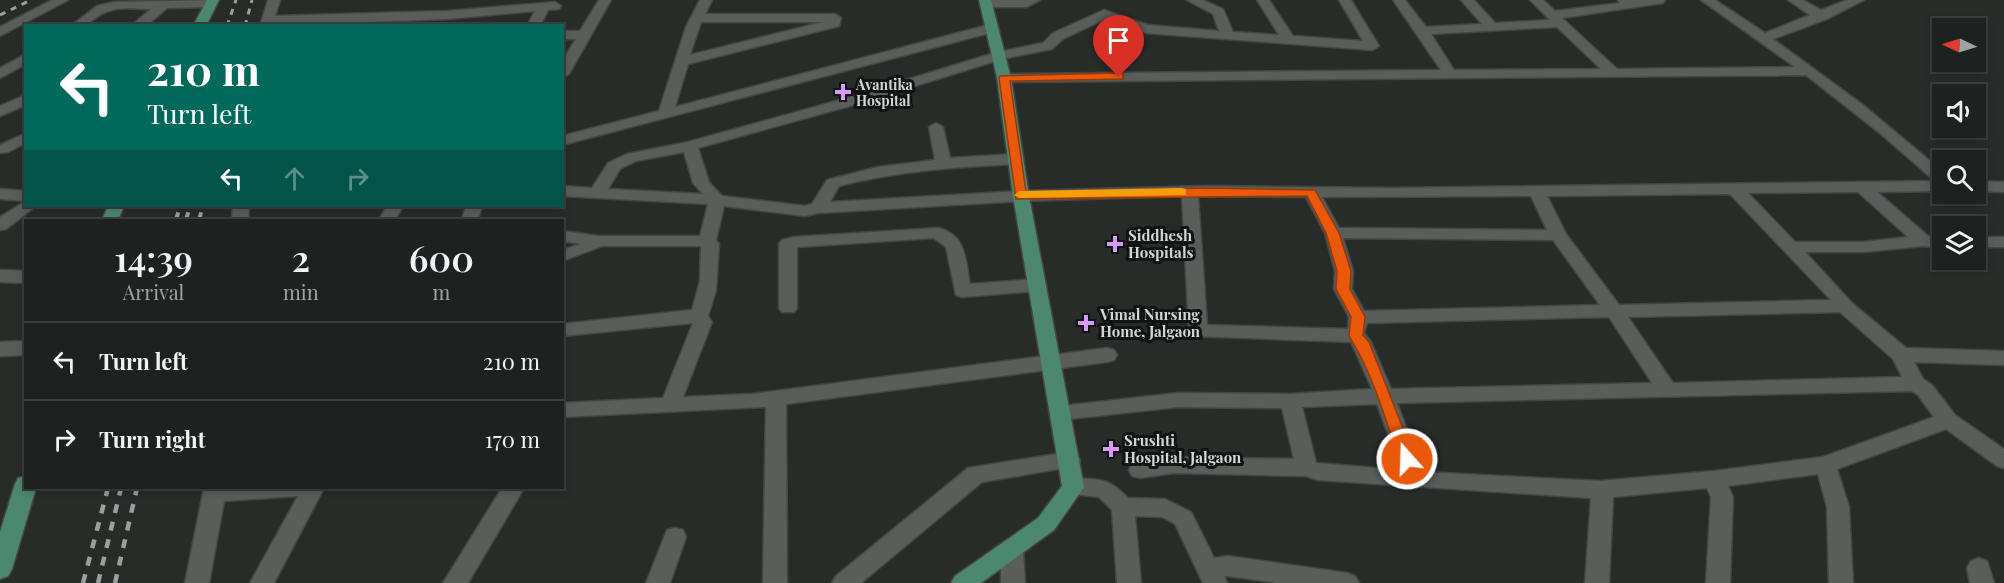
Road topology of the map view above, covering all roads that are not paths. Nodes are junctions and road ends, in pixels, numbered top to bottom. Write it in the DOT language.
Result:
graph roads {
  1 [pos="62,0"];
  2 [pos="76,0"];
  3 [pos="273,0"];
  4 [pos="455,0"];
  5 [pos="605,0"];
  6 [pos="706,0"];
  7 [pos="1034,0"];
  8 [pos="1193,0"];
  9 [pos="1263,0"];
  10 [pos="1345,0"];
  11 [pos="1399,0"];
  12 [pos="1467,0"];
  13 [pos="1536,0"];
  14 [pos="1659,0"];
  15 [pos="1707,0"];
  16 [pos="1794,0"];
  17 [pos="1858,0"];
  18 [pos="212,2"];
  19 [pos="985,2"];
  20 [pos="1627,2"];
  21 [pos="164,4"];
  22 [pos="447,15"];
  23 [pos="1822,16"];
  24 [pos="696,18"];
  25 [pos="1556,19"];
  26 [pos="266,23"];
  27 [pos="34,24"];
  28 [pos="80,24"];
  29 [pos="139,24"];
  30 [pos="200,24"];
  31 [pos="535,24"];
  32 [pos="992,28"];
  33 [pos="1493,28"];
  34 [pos="24,29"];
  35 [pos="1422,31"];
  36 [pos="0,32"];
  37 [pos="1227,34"];
  38 [pos="564,35"];
  39 [pos="584,35"];
  40 [pos="1764,38"];
  41 [pos="1288,39"];
  42 [pos="0,43"];
  43 [pos="999,56"];
  44 [pos="24,59"];
  45 [pos="682,61"];
  46 [pos="564,70"];
  47 [pos="1808,71"];
  48 [pos="1614,73"];
  49 [pos="0,74"];
  50 [pos="1450,74"];
  51 [pos="1004,78"];
  52 [pos="24,100"];
  53 [pos="0,112"];
  54 [pos="665,115"];
  55 [pos="936,127"];
  56 [pos="24,138"];
  57 [pos="564,140"];
  58 [pos="690,146"];
  59 [pos="1,149"];
  60 [pos="24,150"];
  61 [pos="1015,159"];
  62 [pos="943,162"];
  63 [pos="1932,170"];
  64 [pos="564,185"];
  65 [pos="1932,186"];
  66 [pos="1986,186"];
  67 [pos="2004,186"];
  68 [pos="1862,187"];
  69 [pos="1734,188"];
  70 [pos="599,190"];
  71 [pos="564,191"];
  72 [pos="1537,191"];
  73 [pos="1190,192"];
  74 [pos="1311,192"];
  75 [pos="0,194"];
  76 [pos="24,196"];
  77 [pos="714,196"];
  78 [pos="1021,196"];
  79 [pos="25,207"];
  80 [pos="818,208"];
  81 [pos="0,225"];
  82 [pos="1332,233"];
  83 [pos="1558,235"];
  84 [pos="564,236"];
  85 [pos="599,241"];
  86 [pos="707,241"];
  87 [pos="1923,242"];
  88 [pos="1932,242"];
  89 [pos="1986,242"];
  90 [pos="2004,242"];
  91 [pos="1792,247"];
  92 [pos="564,255"];
  93 [pos="0,276"];
  94 [pos="24,277"];
  95 [pos="1037,285"];
  96 [pos="1844,306"];
  97 [pos="788,308"];
  98 [pos="1612,311"];
  99 [pos="699,316"];
  100 [pos="1357,326"];
  101 [pos="564,330"];
  102 [pos="24,348"];
  103 [pos="1,352"];
  104 [pos="1901,355"];
  105 [pos="1107,356"];
  106 [pos="2004,358"];
  107 [pos="1051,364"];
  108 [pos="1915,384"];
  109 [pos="1666,388"];
  110 [pos="776,398"];
  111 [pos="1385,398"];
  112 [pos="1290,401"];
  113 [pos="670,405"];
  114 [pos="564,410"];
  115 [pos="1060,412"];
  116 [pos="1948,420"];
  117 [pos="1069,460"];
  118 [pos="2004,460"];
  119 [pos="1824,465"];
  120 [pos="1307,468"];
  121 [pos="1140,470"];
  122 [pos="1415,480"];
  123 [pos="1714,480"];
  124 [pos="1073,487"];
  125 [pos="24,488"];
  126 [pos="254,489"];
  127 [pos="311,489"];
  128 [pos="512,489"];
  129 [pos="214,490"];
  130 [pos="1600,490"];
  131 [pos="1123,507"];
  132 [pos="7,525"];
  133 [pos="675,537"];
  134 [pos="1012,549"];
  135 [pos="0,569"];
  136 [pos="1212,575"];
  137 [pos="197,583"];
  138 [pos="262,583"];
  139 [pos="455,583"];
  140 [pos="658,583"];
  141 [pos="775,583"];
  142 [pos="844,583"];
  143 [pos="963,583"];
  144 [pos="1013,583"];
  145 [pos="1129,583"];
  146 [pos="1347,583"];
  147 [pos="1597,583"];
  148 [pos="1718,583"];
  149 [pos="1841,583"];
  1 -- 36 [label="street"];
  2 -- 27 [label="street"];
  3 -- 26 [label="street"];
  4 -- 22 [label="street"];
  5 -- 39 [label="street"];
  6 -- 24 [label="street"];
  7 -- 19 [label="street"];
  8 -- 37 [label="street"];
  9 -- 41 [label="street"];
  10 -- 41 [label="street"];
  11 -- 35 [label="street"];
  12 -- 33 [label="street"];
  13 -- 25 [label="street"];
  14 -- 20 [label="street"];
  15 -- 40 [label="street"];
  16 -- 23 [label="street"];
  17 -- 23 [label="street"];
  18 -- 21 [label="street"];
  18 -- 30 [label="main road"];
  19 -- 32 [label="main road"];
  20 -- 25 [label="street"];
  21 -- 28 [label="street"];
  21 -- 29 [label="street"];
  22 -- 26 [label="street"];
  22 -- 31 [label="street"];
  23 -- 40 [label="street"];
  24 -- 45 [label="street"];
  24 -- 45 [label="street"];
  25 -- 33 [label="street"];
  25 -- 48 [label="street"];
  32 -- 43 [label="main road"];
  32 -- 54 [label="street"];
  33 -- 35 [label="street"];
  34 -- 42 [label="street"];
  35 -- 50 [label="street"];
  37 -- 41 [label="street"];
  37 -- 43 [label="street"];
  38 -- 39 [label="street"];
  39 -- 46 [label="street"];
  40 -- 47 [label="street"];
  43 -- 51 [label="main road"];
  43 -- 58 [label="street"];
  44 -- 49 [label="street"];
  45 -- 54 [label="street"];
  47 -- 48 [label="street"];
  47 -- 63 [label="street"];
  48 -- 50 [label="street"];
  50 -- 51 [label="street"];
  51 -- 61 [label="main road"];
  52 -- 53 [label="street"];
  54 -- 57 [label="street"];
  55 -- 62 [label="street"];
  56 -- 59 [label="street"];
  58 -- 70 [label="street"];
  58 -- 77 [label="street"];
  59 -- 60 [label="street"];
  61 -- 62 [label="street"];
  61 -- 78 [label="main road"];
  62 -- 80 [label="street"];
  64 -- 70 [label="street"];
  65 -- 68 [label="street"];
  66 -- 67 [label="street"];
  68 -- 69 [label="street"];
  68 -- 87 [label="street"];
  69 -- 72 [label="street"];
  69 -- 91 [label="street"];
  70 -- 71 [label="street"];
  70 -- 77 [label="street"];
  72 -- 74 [label="street"];
  72 -- 83 [label="street"];
  73 -- 74 [label="street"];
  73 -- 78 [label="street"];
  73 -- 100 [label="street"];
  74 -- 82 [label="street"];
  75 -- 76 [label="street"];
  77 -- 80 [label="street"];
  77 -- 86 [label="street"];
  78 -- 80 [label="street"];
  78 -- 95 [label="main road"];
  79 -- 81 [label="street"];
  82 -- 83 [label="street"];
  82 -- 100 [label="street"];
  83 -- 98 [label="street"];
  84 -- 85 [label="street"];
  85 -- 86 [label="street"];
  85 -- 92 [label="street"];
  86 -- 99 [label="street"];
  87 -- 88 [label="street"];
  87 -- 91 [label="street"];
  89 -- 90 [label="street"];
  91 -- 96 [label="street"];
  93 -- 94 [label="street"];
  95 -- 97 [label="street"];
  95 -- 107 [label="main road"];
  96 -- 98 [label="street"];
  96 -- 104 [label="street"];
  98 -- 100 [label="street"];
  98 -- 109 [label="street"];
  99 -- 101 [label="street"];
  99 -- 113 [label="street"];
  100 -- 111 [label="street"];
  102 -- 103 [label="street"];
  104 -- 106 [label="street"];
  104 -- 108 [label="street"];
  105 -- 107 [label="street"];
  107 -- 110 [label="street"];
  107 -- 115 [label="main road"];
  108 -- 109 [label="street"];
  108 -- 116 [label="street"];
  109 -- 111 [label="street"];
  110 -- 113 [label="street"];
  110 -- 141 [label="street"];
  111 -- 112 [label="street"];
  111 -- 122 [label="street"];
  112 -- 115 [label="street"];
  112 -- 120 [label="street"];
  113 -- 114 [label="street"];
  115 -- 117 [label="main road"];
  116 -- 118 [label="street"];
  116 -- 119 [label="street"];
  117 -- 124 [label="main road"];
  117 -- 142 [label="street"];
  119 -- 123 [label="street"];
  119 -- 149 [label="street"];
  120 -- 121 [label="street"];
  120 -- 122 [label="street"];
  122 -- 130 [label="street"];
  123 -- 130 [label="street"];
  123 -- 148 [label="street"];
  124 -- 131 [label="street"];
  124 -- 134 [label="main road"];
  125 -- 132 [label="main road"];
  126 -- 129 [label="street"];
  127 -- 138 [label="street"];
  128 -- 139 [label="street"];
  129 -- 137 [label="street"];
  130 -- 147 [label="street"];
  131 -- 136 [label="street"];
  131 -- 145 [label="street"];
  132 -- 135 [label="main road"];
  133 -- 140 [label="street"];
  134 -- 143 [label="main road"];
  134 -- 144 [label="street"];
  136 -- 146 [label="street"];
}
